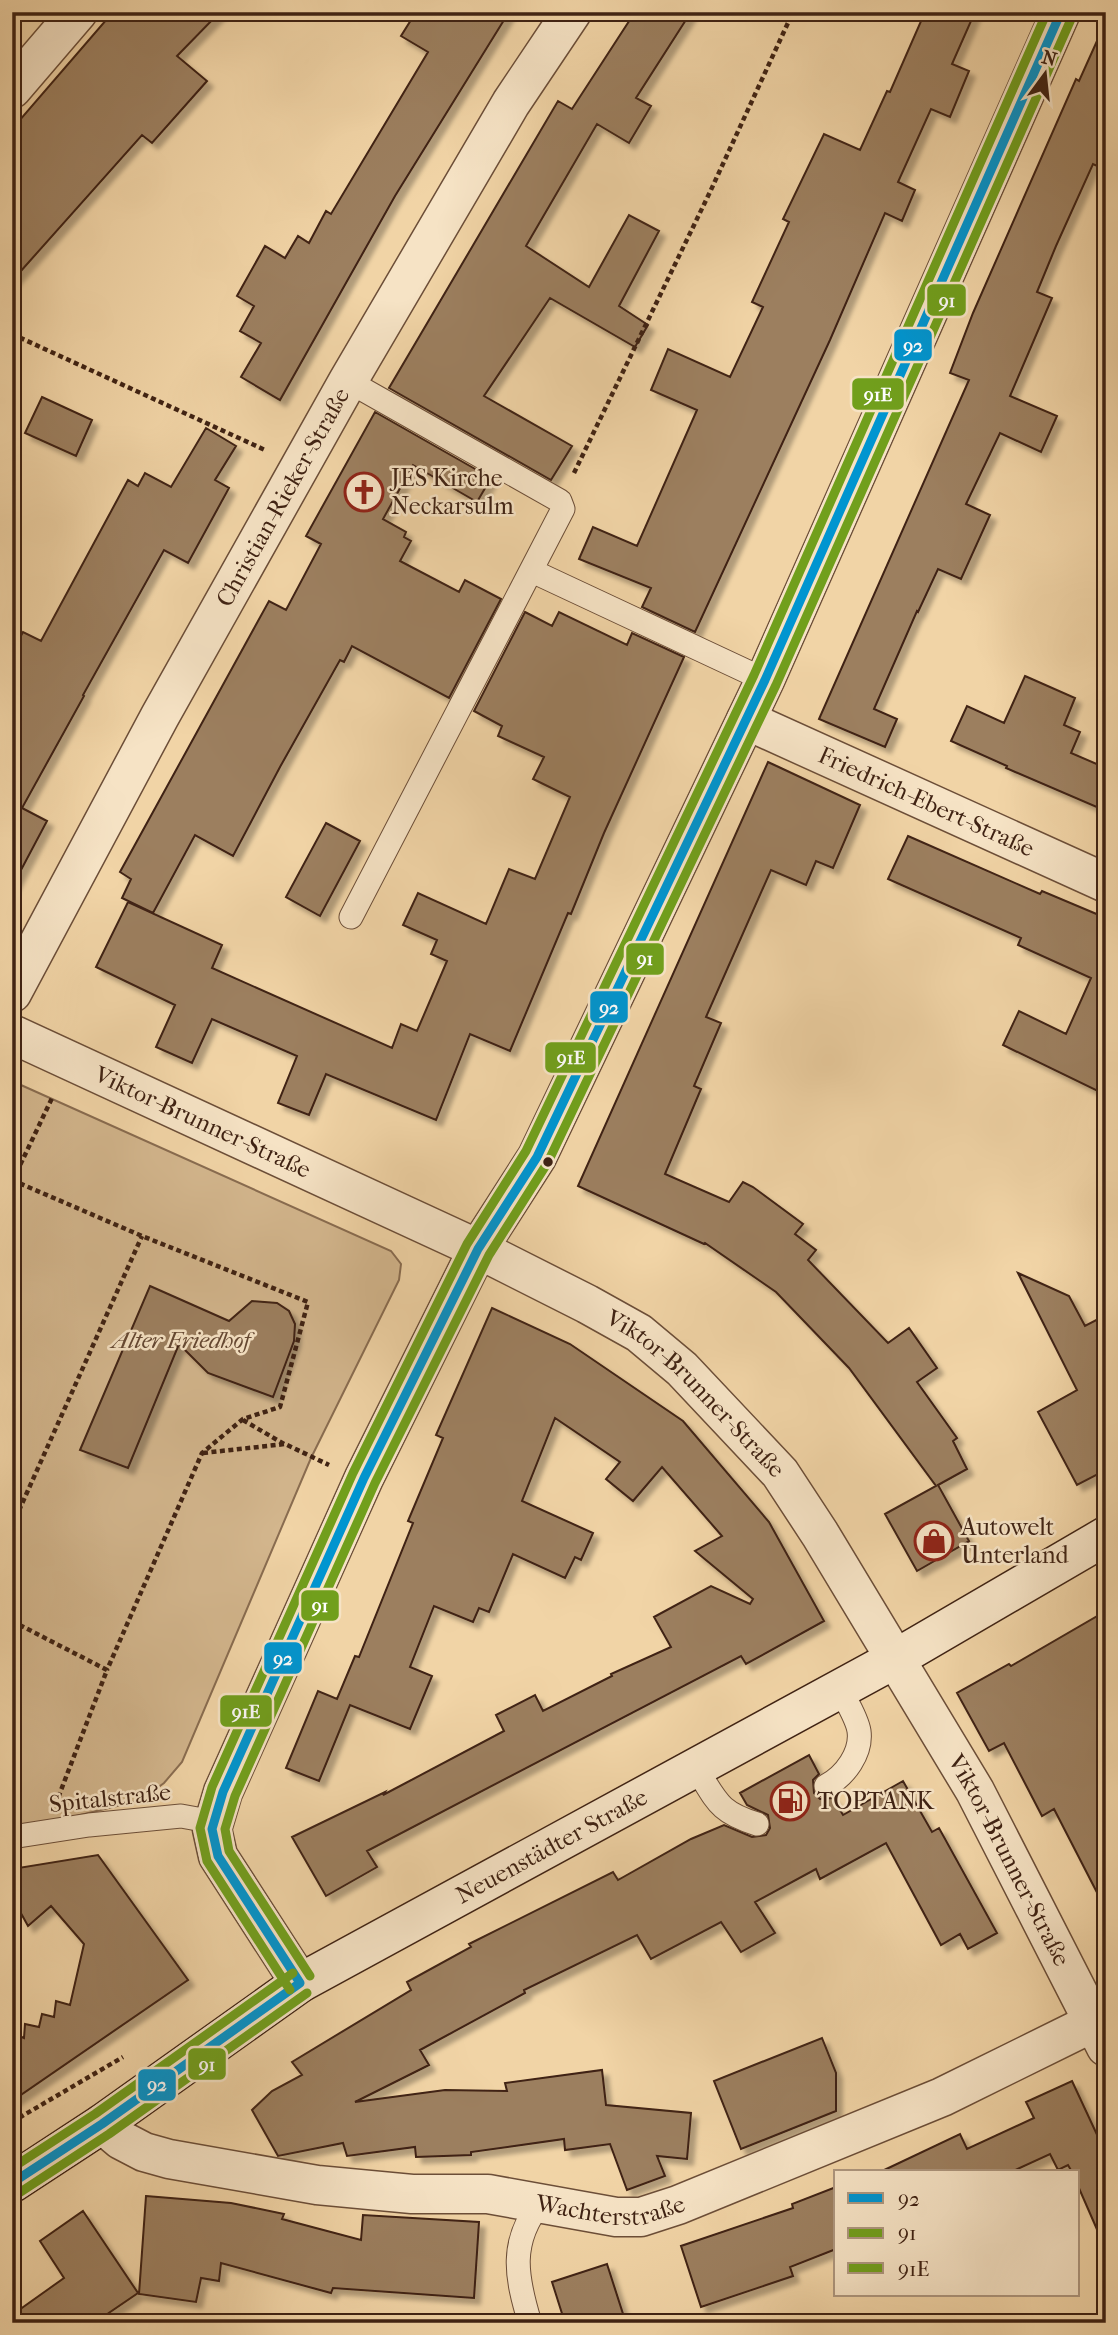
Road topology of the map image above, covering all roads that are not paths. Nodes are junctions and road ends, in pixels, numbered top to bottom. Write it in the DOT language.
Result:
graph roads {
  1 [pos="78,12"];
  2 [pos="572,12"];
  3 [pos="1061,12"];
  4 [pos="12,89"];
  5 [pos="348,382"];
  6 [pos="532,571"];
  7 [pos="765,680"];
  8 [pos="746,720"];
  9 [pos="1106,883"];
  10 [pos="351,917"];
  11 [pos="12,993"];
  12 [pos="12,1034"];
  13 [pos="478,1249"];
  14 [pos="1106,1536"];
  15 [pos="895,1660"];
  16 [pos="840,1689"];
  17 [pos="696,1768"];
  18 [pos="826,1786"];
  19 [pos="214,1822"];
  20 [pos="757,1824"];
  21 [pos="12,1837"];
  22 [pos="300,1983"];
  23 [pos="1100,2035"];
  24 [pos="102,2124"];
  25 [pos="12,2183"];
  26 [pos="541,2202"];
  27 [pos="530,2323"];
  1 -- 4 [label="street"];
  2 -- 5 [label="street, Christian-Rieker-Straße"];
  3 -- 7 [label="street"];
  5 -- 6 [label="lane"];
  5 -- 11 [label="street, Christian-Rieker-Straße"];
  6 -- 7 [label="lane"];
  6 -- 10 [label="lane"];
  7 -- 8 [label="street"];
  8 -- 9 [label="street, Friedrich-Ebert-Straße"];
  8 -- 13 [label="street"];
  12 -- 13 [label="street, Viktor-Brunner-Straße"];
  13 -- 15 [label="street, Viktor-Brunner-Straße"];
  13 -- 19 [label="street"];
  14 -- 15 [label="street, Neuenstädter Straße"];
  15 -- 16 [label="street, Neuenstädter Straße"];
  15 -- 23 [label="street, Viktor-Brunner-Straße"];
  16 -- 17 [label="street, Neuenstädter Straße"];
  16 -- 18 [label="lane"];
  17 -- 20 [label="lane"];
  17 -- 22 [label="street, Neuenstädter Straße"];
  19 -- 21 [label="lane, Spitalstraße"];
  19 -- 22 [label="street"];
  22 -- 24 [label="street, Neuenstädter Straße"];
  23 -- 26 [label="street, Wachterstraße"];
  24 -- 25 [label="street, Neuenstädter Straße"];
  24 -- 26 [label="street, Wachterstraße"];
  26 -- 27 [label="lane"];
}
